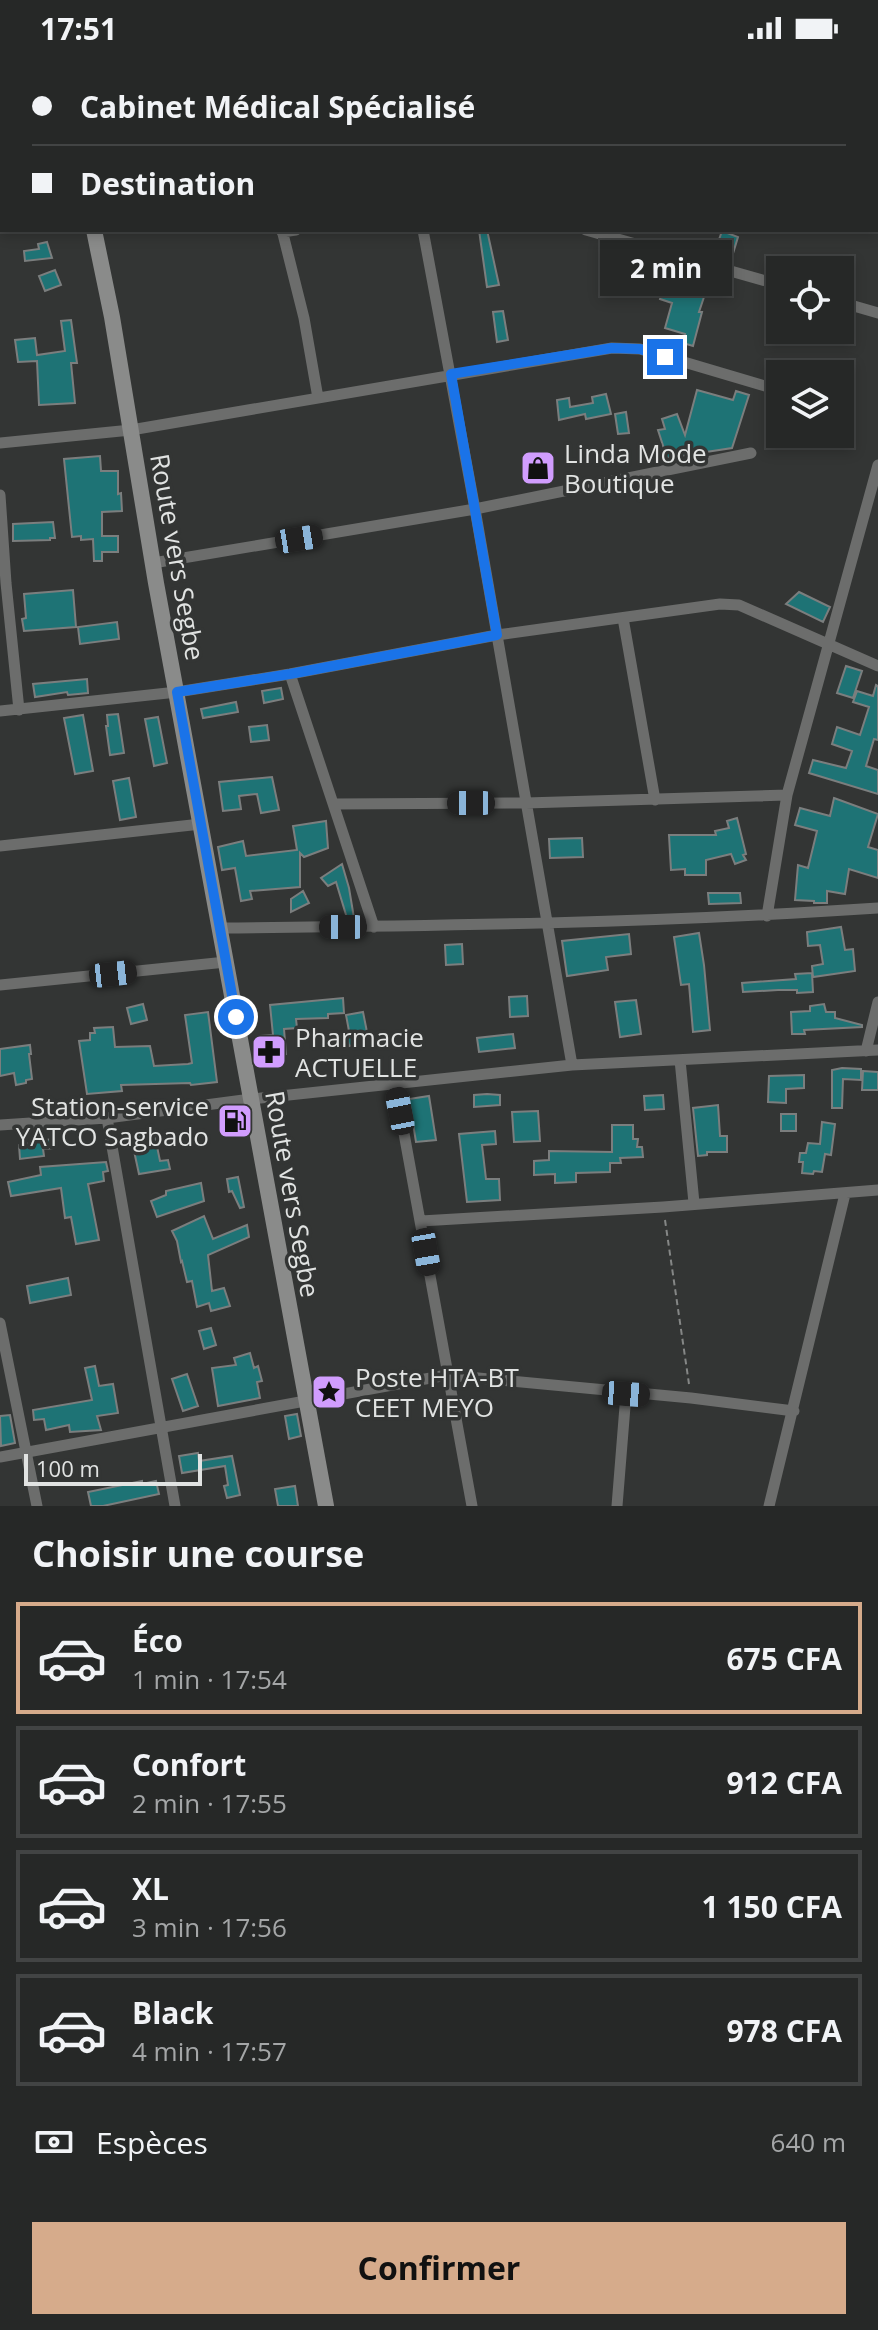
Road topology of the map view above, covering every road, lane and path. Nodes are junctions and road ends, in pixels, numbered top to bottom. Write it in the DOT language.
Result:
graph roads {
  1 [pos="94,232"];
  2 [pos="282,232"];
  3 [pos="423,232"];
  4 [pos="593,232"];
  5 [pos="766,281"];
  6 [pos="854,306"];
  7 [pos="878,313"];
  8 [pos="451,374"];
  9 [pos="765,386"];
  10 [pos="318,398"];
  11 [pos="131,430"];
  12 [pos="0,443"];
  13 [pos="751,453"];
  14 [pos="878,465"];
  15 [pos="0,495"];
  16 [pos="475,509"];
  17 [pos="153,563"];
  18 [pos="3,583"];
  19 [pos="623,618"];
  20 [pos="497,635"];
  21 [pos="829,645"];
  22 [pos="878,666"];
  23 [pos="290,674"];
  24 [pos="177,692"];
  25 [pos="19,710"];
  26 [pos="0,711"];
  27 [pos="787,795"];
  28 [pos="655,800"];
  29 [pos="526,803"];
  30 [pos="334,804"];
  31 [pos="201,824"];
  32 [pos="0,846"];
  33 [pos="878,908"];
  34 [pos="767,916"];
  35 [pos="547,923"];
  36 [pos="374,927"];
  37 [pos="220,928"];
  38 [pos="226,962"];
  39 [pos="0,985"];
  40 [pos="878,1002"];
  41 [pos="872,1050"];
  42 [pos="680,1060"];
  43 [pos="572,1065"];
  44 [pos="395,1084"];
  45 [pos="251,1099"];
  46 [pos="107,1118"];
  47 [pos="0,1125"];
  48 [pos="878,1190"];
  49 [pos="845,1194"];
  50 [pos="694,1203"];
  51 [pos="663,1207"];
  52 [pos="421,1221"];
  53 [pos="0,1325"];
  54 [pos="447,1375"];
  55 [pos="626,1394"];
  56 [pos="691,1398"];
  57 [pos="307,1401"];
  58 [pos="794,1411"];
  59 [pos="161,1428"];
  60 [pos="27,1452"];
  61 [pos="0,1457"];
  62 [pos="37,1506"];
  63 [pos="175,1506"];
  64 [pos="326,1506"];
  65 [pos="472,1506"];
  66 [pos="617,1506"];
  67 [pos="769,1506"];
  1 -- 11 [label="main road, Route vers Segbe"];
  2 -- 10 [label="street"];
  3 -- 8 [label="street"];
  4 -- 5 [label="street"];
  6 -- 7 [label="street"];
  8 -- 9 [label="street"];
  8 -- 10 [label="street"];
  8 -- 16 [label="street"];
  10 -- 11 [label="street"];
  11 -- 12 [label="street"];
  11 -- 17 [label="main road, Route vers Segbe"];
  13 -- 16 [label="street"];
  14 -- 21 [label="street"];
  15 -- 18 [label="street"];
  16 -- 17 [label="street"];
  16 -- 20 [label="street"];
  17 -- 24 [label="main road, Route vers Segbe"];
  18 -- 25 [label="street"];
  19 -- 20 [label="street"];
  19 -- 21 [label="street"];
  19 -- 28 [label="street"];
  20 -- 23 [label="street"];
  20 -- 29 [label="street"];
  21 -- 22 [label="street"];
  21 -- 27 [label="street"];
  23 -- 24 [label="street"];
  23 -- 30 [label="street"];
  24 -- 25 [label="street"];
  24 -- 31 [label="main road, Route vers Segbe"];
  25 -- 26 [label="street"];
  27 -- 28 [label="street"];
  27 -- 34 [label="street"];
  28 -- 29 [label="street"];
  29 -- 30 [label="street"];
  29 -- 35 [label="street"];
  30 -- 36 [label="street"];
  31 -- 32 [label="street"];
  31 -- 37 [label="main road, Route vers Segbe"];
  33 -- 34 [label="street"];
  34 -- 35 [label="street"];
  35 -- 36 [label="street"];
  35 -- 43 [label="street"];
  36 -- 37 [label="street"];
  37 -- 38 [label="main road, Route vers Segbe"];
  38 -- 39 [label="street"];
  38 -- 45 [label="main road, Route vers Segbe"];
  40 -- 41 [label="street"];
  41 -- 42 [label="street"];
  42 -- 43 [label="street"];
  42 -- 50 [label="street"];
  43 -- 44 [label="street"];
  44 -- 45 [label="street"];
  44 -- 52 [label="street"];
  45 -- 46 [label="street"];
  45 -- 57 [label="main road, Route vers Segbe"];
  46 -- 47 [label="street"];
  46 -- 59 [label="street"];
  48 -- 49 [label="street"];
  49 -- 50 [label="street"];
  49 -- 58 [label="street"];
  50 -- 51 [label="street"];
  51 -- 52 [label="street"];
  51 -- 56 [label="path"];
  52 -- 54 [label="street"];
  53 -- 60 [label="street"];
  54 -- 55 [label="street"];
  54 -- 57 [label="street"];
  54 -- 65 [label="street"];
  55 -- 56 [label="street"];
  55 -- 66 [label="street"];
  56 -- 58 [label="street"];
  57 -- 59 [label="street"];
  57 -- 64 [label="main road, Route vers Segbe"];
  58 -- 67 [label="street"];
  59 -- 60 [label="street"];
  59 -- 63 [label="street"];
  60 -- 61 [label="street"];
  60 -- 62 [label="street"];
}
